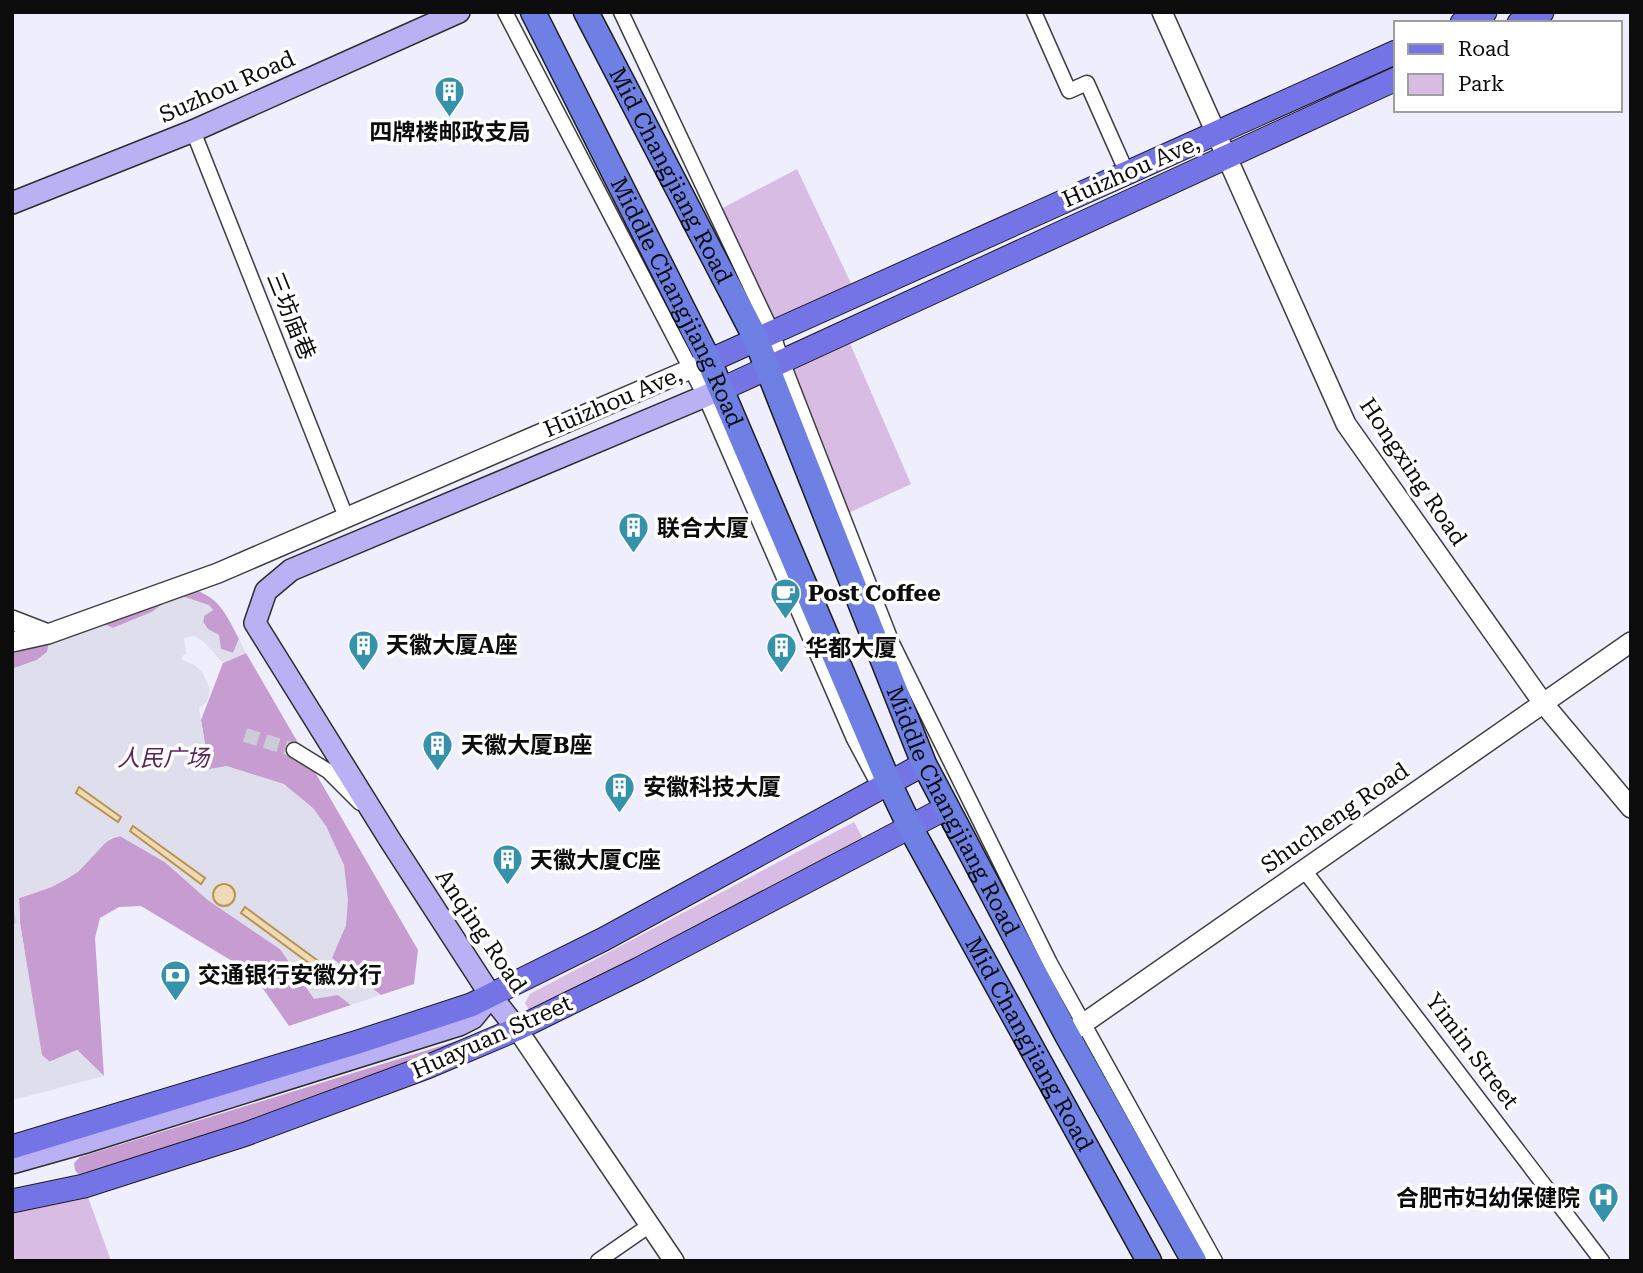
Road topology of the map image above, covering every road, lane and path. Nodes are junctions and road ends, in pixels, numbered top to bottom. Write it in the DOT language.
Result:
graph roads {
  1 [pos="428,12"];
  2 [pos="459,12"];
  3 [pos="505,12"];
  4 [pos="533,12"];
  5 [pos="586,12"];
  6 [pos="621,12"];
  7 [pos="1034,12"];
  8 [pos="1162,12"];
  9 [pos="1485,12"];
  10 [pos="1542,12"];
  11 [pos="1466,21"];
  12 [pos="1523,21"];
  13 [pos="1394,53"];
  14 [pos="1394,80"];
  15 [pos="193,131"];
  16 [pos="1216,133"];
  17 [pos="1226,157"];
  18 [pos="1127,173"];
  19 [pos="13,195"];
  20 [pos="764,336"];
  21 [pos="700,365"];
  22 [pos="775,365"];
  23 [pos="713,393"];
  24 [pos="346,517"];
  25 [pos="12,620"];
  26 [pos="255,623"];
  27 [pos="48,634"];
  28 [pos="12,642"];
  29 [pos="1631,642"];
  30 [pos="1544,703"];
  31 [pos="293,750"];
  32 [pos="924,764"];
  33 [pos="884,785"];
  34 [pos="946,808"];
  35 [pos="1631,808"];
  36 [pos="376,818"];
  37 [pos="906,829"];
  38 [pos="1304,870"];
  39 [pos="491,996"];
  40 [pos="517,1029"];
  41 [pos="1075,1029"];
  42 [pos="12,1147"];
  43 [pos="12,1163"];
  44 [pos="12,1201"];
  45 [pos="650,1225"];
  46 [pos="598,1261"];
  47 [pos="674,1261"];
  48 [pos="1137,1261"];
  49 [pos="1149,1261"];
  50 [pos="1194,1261"];
  51 [pos="1215,1261"];
  52 [pos="1602,1261"];
  1 -- 19 [label="main road, Suzhou Road"];
  2 -- 15 [label="main road, Suzhou Road"];
  3 -- 21 [label="street"];
  4 -- 21 [label="highway, Middle Changjiang Road"];
  5 -- 20 [label="highway, Mid Changjiang Road"];
  6 -- 20 [label="street"];
  7 -- 18 [label="street"];
  8 -- 16 [label="street, Hongxing Road"];
  9 -- 11 [label="main road"];
  10 -- 12 [label="main road"];
  13 -- 16 [label="main road, Huizhou Ave,"];
  14 -- 17 [label="main road, Huizhou Ave,"];
  15 -- 19 [label="main road, Suzhou Road"];
  15 -- 24 [label="street, 三坊庙巷"];
  16 -- 17 [label="street, Hongxing Road"];
  16 -- 18 [label="main road, Huizhou Ave,"];
  17 -- 22 [label="main road, Huizhou Ave,"];
  17 -- 30 [label="street, Hongxing Road"];
  18 -- 20 [label="main road, Huizhou Ave,"];
  20 -- 21 [label="main road, Huizhou Ave,"];
  20 -- 22 [label="highway, Middle Changjiang Road"];
  21 -- 23 [label="highway, Middle Changjiang Road"];
  21 -- 24 [label="street, Huizhou Ave,"];
  22 -- 23 [label="main road, Huizhou Ave,"];
  22 -- 32 [label="highway, Middle Changjiang Road"];
  22 -- 41 [label="street"];
  23 -- 26 [label="main road, Huizhou Ave,"];
  23 -- 33 [label="highway, Middle Changjiang Road"];
  24 -- 27 [label="street, Huizhou Ave,"];
  25 -- 27 [label="street"];
  26 -- 36 [label="main road, Anqing Road"];
  27 -- 28 [label="street, Huizhou Ave,"];
  29 -- 30 [label="street, Shucheng Road"];
  30 -- 35 [label="street, Hongxing Road"];
  30 -- 38 [label="street, Shucheng Road"];
  31 -- 36 [label="street"];
  32 -- 33 [label="main road, Huayuan Street"];
  32 -- 34 [label="highway, Middle Changjiang Road"];
  33 -- 37 [label="highway, Middle Changjiang Road"];
  33 -- 39 [label="main road, Huayuan Street"];
  34 -- 37 [label="main road, Huayuan Street"];
  34 -- 41 [label="highway, Middle Changjiang Road"];
  36 -- 39 [label="main road, Anqing Road"];
  37 -- 40 [label="main road, Huayuan Street"];
  37 -- 48 [label="street"];
  37 -- 49 [label="highway, Mid Changjiang Road"];
  38 -- 41 [label="street, Shucheng Road"];
  38 -- 52 [label="street, Yimin Street"];
  39 -- 40 [label="main road, Anqing Road"];
  39 -- 42 [label="main road, Huayuan Street"];
  39 -- 43 [label="main road, Huayuan Street"];
  40 -- 44 [label="main road, Huayuan Street"];
  40 -- 45 [label="street, Anqing Road"];
  41 -- 50 [label="highway, Middle Changjiang Road"];
  41 -- 51 [label="street"];
  45 -- 46 [label="street"];
  45 -- 47 [label="street, Anqing Road"];
}
